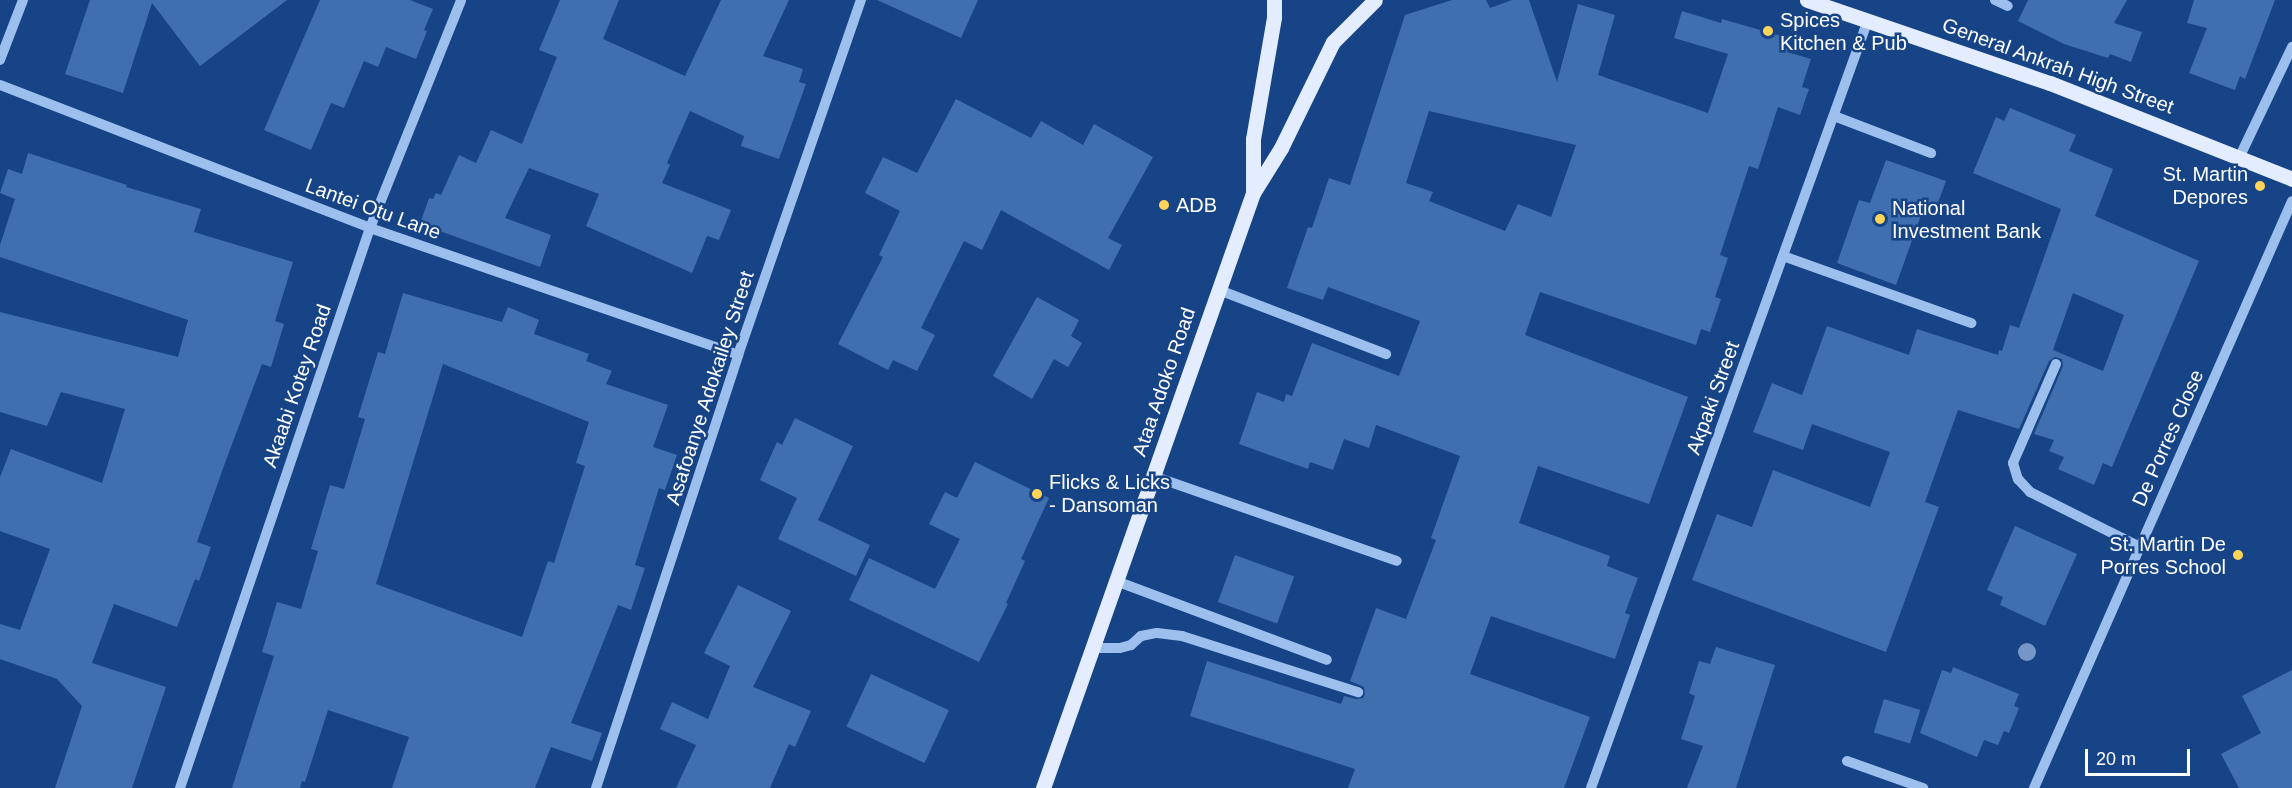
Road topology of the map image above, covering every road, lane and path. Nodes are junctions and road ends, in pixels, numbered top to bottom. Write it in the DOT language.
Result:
graph roads {
  1 [pos="23,0"];
  2 [pos="461,0"];
  3 [pos="861,0"];
  4 [pos="1274,0"];
  5 [pos="1375,0"];
  6 [pos="1807,0"];
  7 [pos="1995,0"];
  8 [pos="2008,6"];
  9 [pos="1868,20"];
  10 [pos="2292,47"];
  11 [pos="0,60"];
  12 [pos="0,85"];
  13 [pos="1834,116"];
  14 [pos="1931,153"];
  15 [pos="2240,156"];
  16 [pos="2292,179"];
  17 [pos="1253,193"];
  18 [pos="2292,201"];
  19 [pos="370,228"];
  20 [pos="1783,256"];
  21 [pos="1219,290"];
  22 [pos="1971,323"];
  23 [pos="1386,354"];
  24 [pos="738,355"];
  25 [pos="2056,364"];
  26 [pos="1153,476"];
  27 [pos="2140,547"];
  28 [pos="1397,561"];
  29 [pos="1116,581"];
  30 [pos="1093,648"];
  31 [pos="1327,660"];
  32 [pos="1358,692"];
  33 [pos="1847,761"];
  34 [pos="180,788"];
  35 [pos="596,788"];
  36 [pos="1043,788"];
  37 [pos="1591,788"];
  38 [pos="1923,788"];
  39 [pos="2034,788"];
  1 -- 11 [label="street"];
  2 -- 19 [label="street, Akaabi Kotey Road"];
  3 -- 24 [label="street, Asafoanye Adokailey Street"];
  4 -- 17 [label="main road, Ataa Adoko Road"];
  5 -- 17 [label="main road, Ataa Adoko Road"];
  6 -- 9 [label="main road, General Ankrah High Street"];
  7 -- 8 [label="street"];
  9 -- 13 [label="street, Akpaki Street"];
  9 -- 15 [label="main road, General Ankrah High Street"];
  10 -- 15 [label="street"];
  12 -- 19 [label="street, Lantei Otu Lane"];
  13 -- 14 [label="street"];
  13 -- 20 [label="street, Akpaki Street"];
  15 -- 16 [label="main road, General Ankrah High Street"];
  17 -- 21 [label="main road, Ataa Adoko Road"];
  18 -- 27 [label="street, De Porres Close"];
  19 -- 24 [label="street, Lantei Otu Lane"];
  19 -- 34 [label="street, Akaabi Kotey Road"];
  20 -- 22 [label="street"];
  20 -- 37 [label="street, Akpaki Street"];
  21 -- 23 [label="street"];
  21 -- 26 [label="main road, Ataa Adoko Road"];
  24 -- 35 [label="street, Asafoanye Adokailey Street"];
  25 -- 27 [label="street"];
  26 -- 28 [label="street"];
  26 -- 29 [label="main road, Ataa Adoko Road"];
  27 -- 39 [label="street, De Porres Close"];
  29 -- 30 [label="main road, Ataa Adoko Road"];
  29 -- 31 [label="street"];
  30 -- 32 [label="street"];
  30 -- 36 [label="main road, Ataa Adoko Road"];
  33 -- 38 [label="street"];
}
